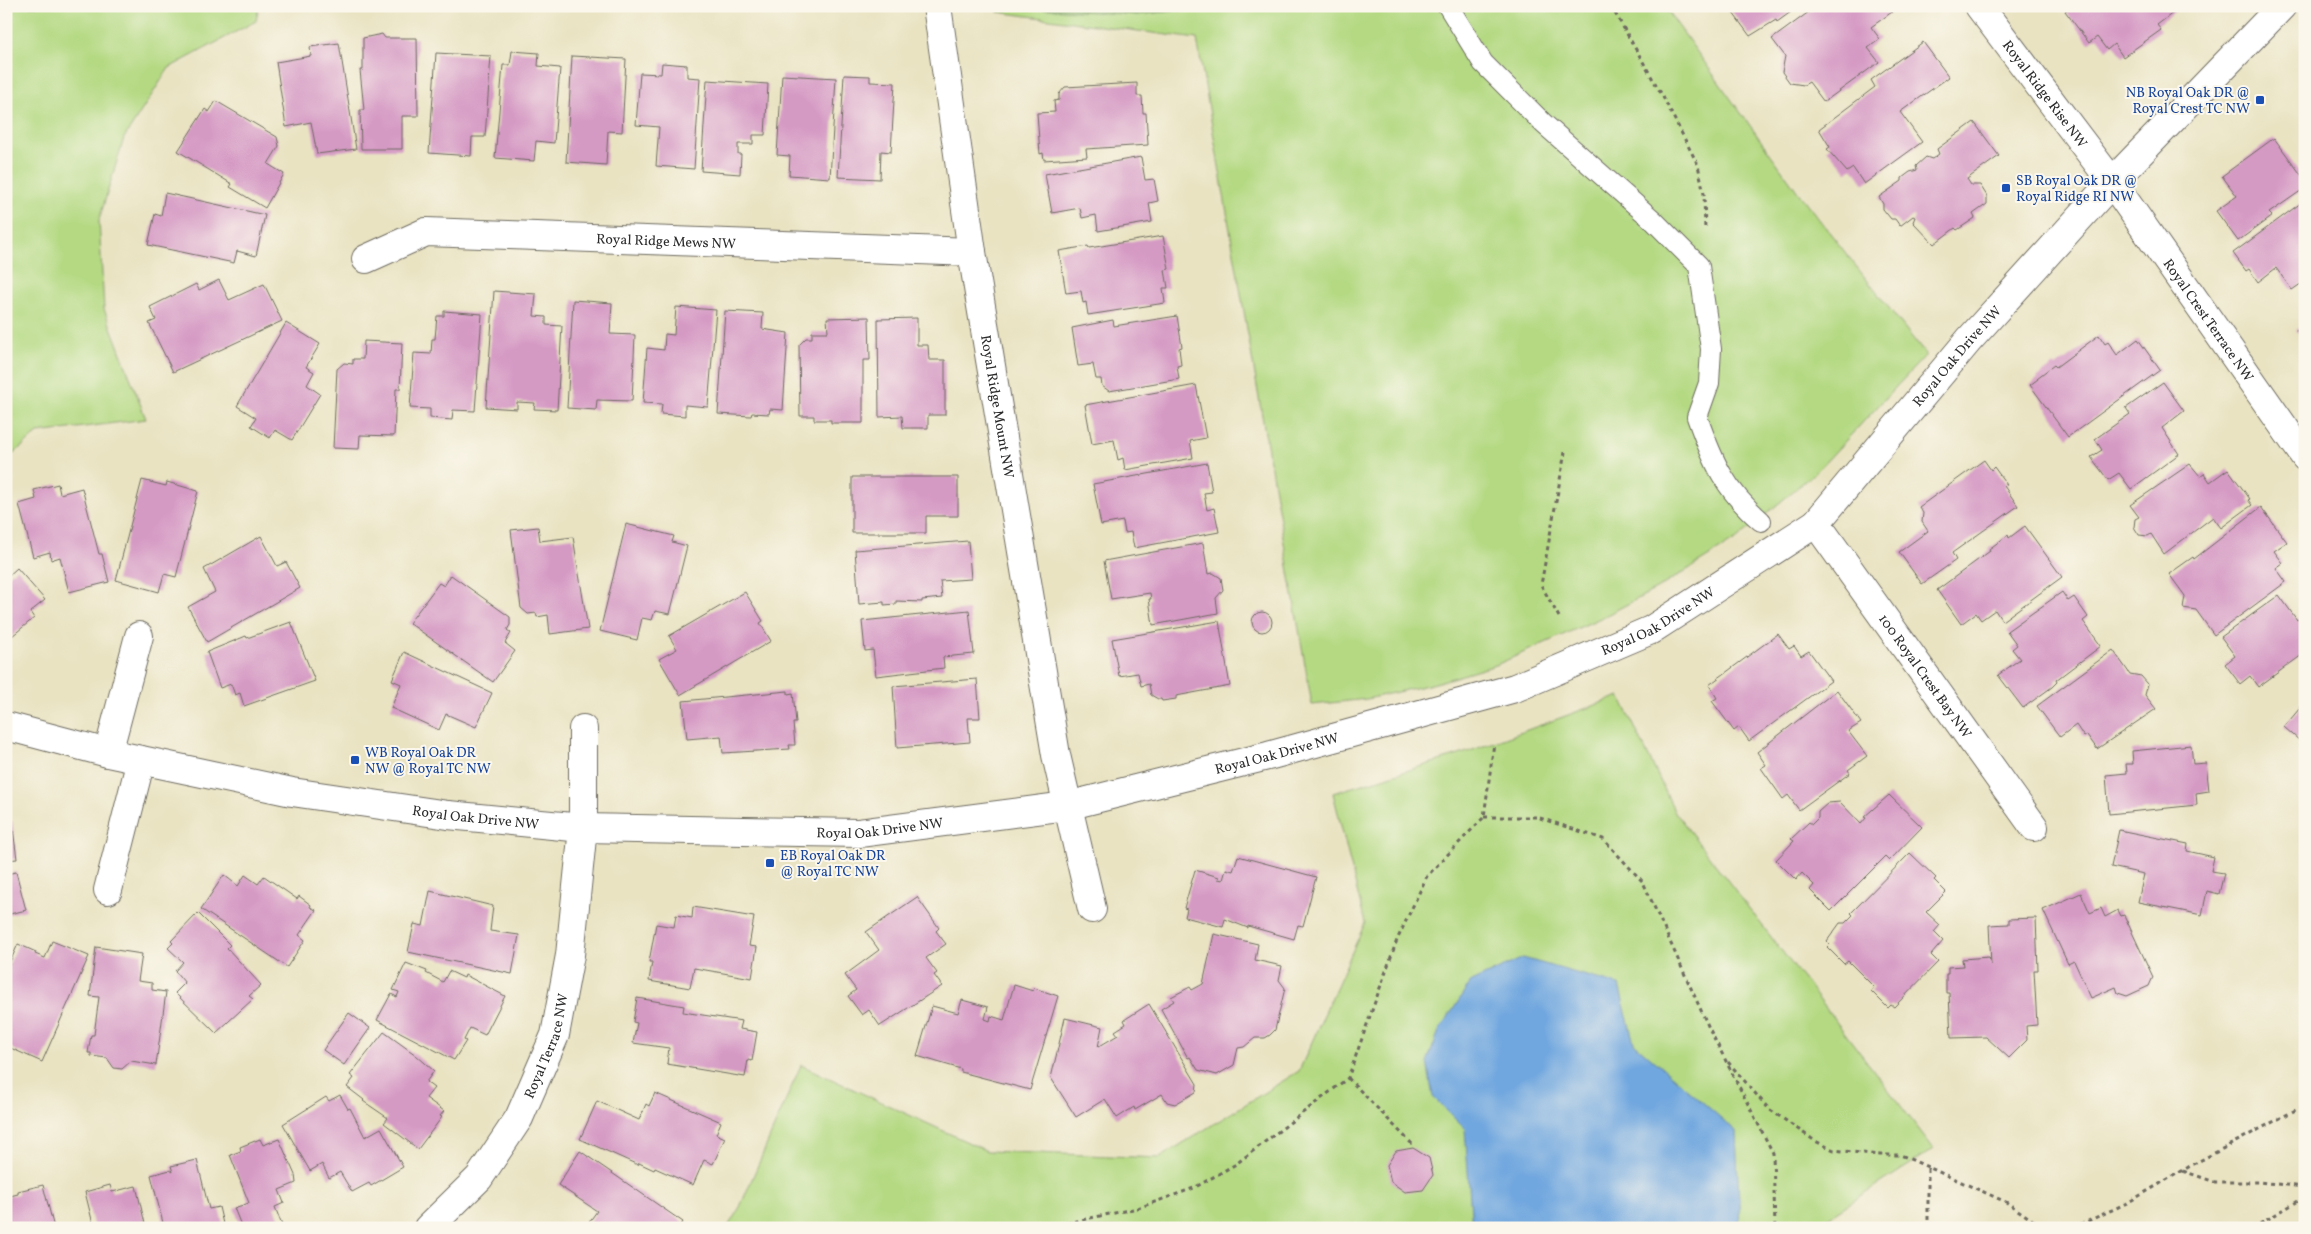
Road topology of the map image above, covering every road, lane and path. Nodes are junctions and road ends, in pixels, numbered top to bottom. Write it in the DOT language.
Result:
graph roads {
  1 [pos="937,6"];
  2 [pos="1448,6"];
  3 [pos="1611,6"];
  4 [pos="1979,6"];
  5 [pos="2282,6"];
  6 [pos="2112,182"];
  7 [pos="972,252"];
  8 [pos="366,259"];
  9 [pos="1699,266"];
  10 [pos="1565,452"];
  11 [pos="2305,457"];
  12 [pos="1762,521"];
  13 [pos="1816,523"];
  14 [pos="1559,617"];
  15 [pos="139,636"];
  16 [pos="6,726"];
  17 [pos="584,729"];
  18 [pos="1494,743"];
  19 [pos="108,753"];
  20 [pos="141,760"];
  21 [pos="1067,806"];
  22 [pos="1484,817"];
  23 [pos="2034,827"];
  24 [pos="583,828"];
  25 [pos="108,890"];
  26 [pos="1092,909"];
  27 [pos="1724,1057"];
  28 [pos="1348,1078"];
  29 [pos="2305,1105"];
  30 [pos="1413,1146"];
  31 [pos="1928,1168"];
  32 [pos="2183,1170"];
  33 [pos="2305,1187"];
  34 [pos="2305,1196"];
  35 [pos="428,1228"];
  36 [pos="1043,1228"];
  37 [pos="1775,1228"];
  38 [pos="1928,1228"];
  39 [pos="2044,1228"];
  40 [pos="2073,1228"];
  41 [pos="2253,1228"];
  1 -- 7 [label="street, Royal Ridge Mount NW"];
  2 -- 9 [label="street"];
  3 -- 9 [label="path"];
  4 -- 6 [label="street, Royal Ridge Rise NW"];
  5 -- 6 [label="street, Royal Oak Drive NW"];
  6 -- 11 [label="street, Royal Crest Terrace NW"];
  6 -- 13 [label="street, Royal Oak Drive NW"];
  7 -- 8 [label="street, Royal Ridge Mews NW"];
  7 -- 21 [label="street, Royal Ridge Mount NW"];
  9 -- 12 [label="street"];
  10 -- 14 [label="path"];
  13 -- 21 [label="street, Royal Oak Drive NW"];
  13 -- 23 [label="street, 100 Royal Crest Bay NW"];
  15 -- 19 [label="street"];
  16 -- 19 [label="street, Royal Oak Drive NW"];
  17 -- 24 [label="street, Royal Terrace NW"];
  18 -- 22 [label="path"];
  19 -- 20 [label="street, Royal Oak Drive NW"];
  20 -- 24 [label="street, Royal Oak Drive NW"];
  20 -- 25 [label="street"];
  21 -- 24 [label="street, Royal Oak Drive NW"];
  21 -- 26 [label="street, Royal Ridge Mount NW"];
  22 -- 27 [label="path"];
  22 -- 28 [label="path"];
  24 -- 35 [label="street, Royal Terrace NW"];
  27 -- 31 [label="path"];
  27 -- 37 [label="path"];
  28 -- 30 [label="path"];
  28 -- 36 [label="path"];
  29 -- 32 [label="path"];
  31 -- 38 [label="path"];
  31 -- 39 [label="path"];
  32 -- 33 [label="path"];
  32 -- 40 [label="path"];
  34 -- 41 [label="path"];
}
